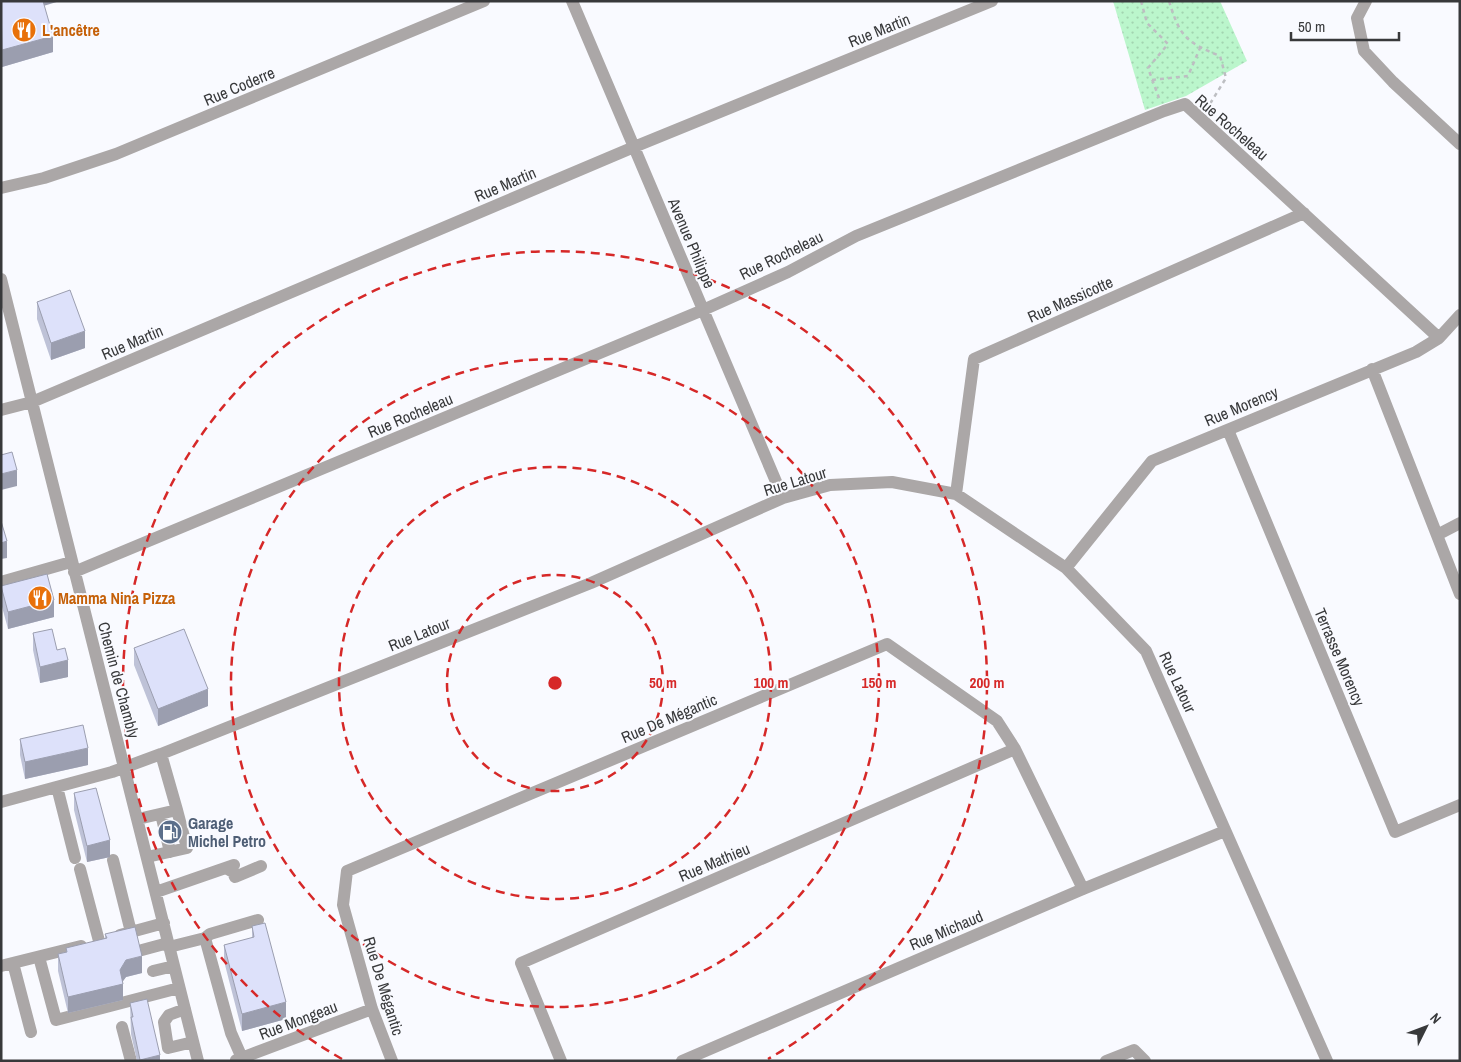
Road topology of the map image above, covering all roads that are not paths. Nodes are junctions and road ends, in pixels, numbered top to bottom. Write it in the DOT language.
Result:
graph roads {
  1 [pos="484,1"];
  2 [pos="572,1"];
  3 [pos="992,1"];
  4 [pos="1366,1"];
  5 [pos="1460,144"];
  6 [pos="634,147"];
  7 [pos="1,188"];
  8 [pos="1304,213"];
  9 [pos="1,279"];
  10 [pos="703,310"];
  11 [pos="1460,315"];
  12 [pos="1440,338"];
  13 [pos="1372,369"];
  14 [pos="32,402"];
  15 [pos="1,410"];
  16 [pos="1228,430"];
  17 [pos="956,494"];
  18 [pos="783,498"];
  19 [pos="1460,523"];
  20 [pos="1437,535"];
  21 [pos="72,567"];
  22 [pos="1066,568"];
  23 [pos="1,582"];
  24 [pos="1460,594"];
  25 [pos="1015,749"];
  26 [pos="161,754"];
  27 [pos="124,768"];
  28 [pos="57,787"];
  29 [pos="1,802"];
  30 [pos="1460,805"];
  31 [pos="177,810"];
  32 [pos="161,814"];
  33 [pos="138,819"];
  34 [pos="1225,831"];
  35 [pos="170,852"];
  36 [pos="147,857"];
  37 [pos="113,860"];
  38 [pos="261,866"];
  39 [pos="1083,889"];
  40 [pos="156,892"];
  41 [pos="258,920"];
  42 [pos="164,923"];
  43 [pos="131,932"];
  44 [pos="205,938"];
  45 [pos="99,941"];
  46 [pos="169,945"];
  47 [pos="142,950"];
  48 [pos="39,957"];
  49 [pos="7,965"];
  50 [pos="174,966"];
  51 [pos="153,971"];
  52 [pos="180,988"];
  53 [pos="185,1009"];
  54 [pos="372,1009"];
  55 [pos="122,1027"];
  56 [pos="31,1032"];
  57 [pos="193,1042"];
  58 [pos="239,1060"];
  59 [pos="131,1061"];
  60 [pos="198,1061"];
  61 [pos="392,1061"];
  62 [pos="561,1061"];
  63 [pos="682,1061"];
  64 [pos="1106,1061"];
  65 [pos="1145,1061"];
  66 [pos="1327,1061"];
  1 -- 7 [label="street, Rue Coderre"];
  2 -- 6 [label="street, Avenue Philippe"];
  3 -- 6 [label="street, Rue Martin"];
  4 -- 5 [label="street"];
  6 -- 10 [label="street, Avenue Philippe"];
  6 -- 14 [label="street, Rue Martin"];
  8 -- 10 [label="street, Rue Rocheleau"];
  8 -- 12 [label="street, Rue Rocheleau"];
  8 -- 17 [label="street, Rue Massicotte"];
  9 -- 14 [label="street, Chemin de Chambly"];
  10 -- 18 [label="street, Avenue Philippe"];
  10 -- 21 [label="street, Rue Rocheleau"];
  11 -- 12 [label="street, Rue Morency"];
  12 -- 13 [label="street, Rue Morency"];
  13 -- 16 [label="street, Rue Morency"];
  13 -- 20 [label="street"];
  14 -- 15 [label="street, Rue Martin"];
  14 -- 21 [label="street, Chemin de Chambly"];
  16 -- 22 [label="street, Rue Morency"];
  16 -- 30 [label="street, Terrasse Morency"];
  17 -- 18 [label="street, Rue Latour"];
  17 -- 22 [label="street, Rue Latour"];
  18 -- 26 [label="street, Rue Latour"];
  19 -- 20 [label="street"];
  20 -- 24 [label="street"];
  21 -- 23 [label="street, Rue Rocheleau"];
  21 -- 27 [label="street, Chemin de Chambly"];
  22 -- 34 [label="street, Rue Latour"];
  25 -- 39 [label="street, Rue De Mégantic"];
  25 -- 54 [label="street, Rue De Mégantic"];
  25 -- 62 [label="street, Rue Mathieu"];
  26 -- 27 [label="street, Rue Latour"];
  26 -- 31 [label="street"];
  27 -- 28 [label="street, Rue Latour"];
  27 -- 33 [label="street, Chemin de Chambly"];
  28 -- 29 [label="street, Rue Latour"];
  28 -- 45 [label="street"];
  31 -- 32 [label="street"];
  31 -- 35 [label="street"];
  32 -- 33 [label="street"];
  32 -- 35 [label="street"];
  33 -- 36 [label="street, Chemin de Chambly"];
  34 -- 39 [label="street, Rue Michaud"];
  34 -- 66 [label="street, Rue Latour"];
  35 -- 36 [label="street"];
  36 -- 40 [label="street, Chemin de Chambly"];
  37 -- 43 [label="street"];
  38 -- 40 [label="street"];
  39 -- 63 [label="street, Rue Michaud"];
  40 -- 42 [label="street, Chemin de Chambly"];
  41 -- 44 [label="street"];
  42 -- 43 [label="street"];
  42 -- 46 [label="street, Chemin de Chambly"];
  43 -- 45 [label="street"];
  44 -- 46 [label="street"];
  44 -- 58 [label="street"];
  45 -- 48 [label="street"];
  46 -- 47 [label="street"];
  46 -- 50 [label="street, Chemin de Chambly"];
  48 -- 49 [label="street"];
  48 -- 52 [label="street"];
  49 -- 56 [label="street"];
  50 -- 51 [label="street"];
  50 -- 52 [label="street, Chemin de Chambly"];
  52 -- 53 [label="street, Chemin de Chambly"];
  53 -- 57 [label="street, Chemin de Chambly"];
  53 -- 57 [label="street"];
  54 -- 58 [label="street, Rue Mongeau"];
  54 -- 61 [label="street, Rue De Mégantic"];
  55 -- 59 [label="street"];
  57 -- 60 [label="street, Chemin de Chambly"];
  64 -- 65 [label="street"];
}
